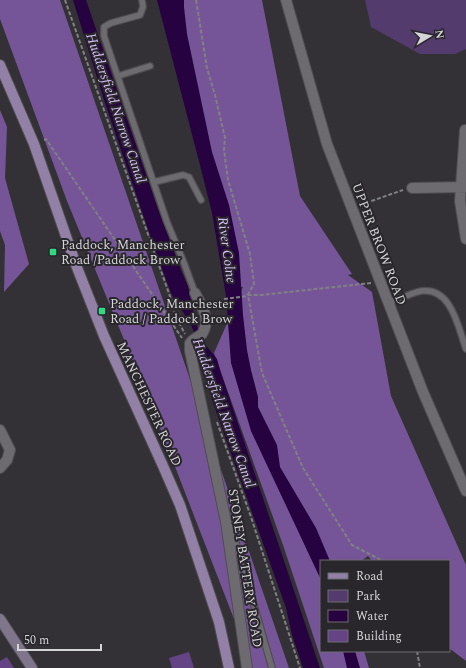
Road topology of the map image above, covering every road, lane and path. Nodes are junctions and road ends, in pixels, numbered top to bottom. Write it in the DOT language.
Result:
graph roads {
  1 [pos="65,0"];
  2 [pos="142,0"];
  3 [pos="196,0"];
  4 [pos="286,0"];
  5 [pos="0,64"];
  6 [pos="150,66"];
  7 [pos="118,76"];
  8 [pos="466,130"];
  9 [pos="34,144"];
  10 [pos="154,182"];
  11 [pos="464,187"];
  12 [pos="410,188"];
  13 [pos="201,200"];
  14 [pos="361,205"];
  15 [pos="466,239"];
  16 [pos="373,283"];
  17 [pos="195,293"];
  18 [pos="247,295"];
  19 [pos="388,303"];
  20 [pos="202,308"];
  21 [pos="187,331"];
  22 [pos="191,341"];
  23 [pos="466,349"];
  24 [pos="215,418"];
  25 [pos="0,430"];
  26 [pos="0,468"];
  27 [pos="466,491"];
  28 [pos="226,522"];
  29 [pos="381,560"];
  30 [pos="0,619"];
  31 [pos="417,652"];
  32 [pos="32,668"];
  33 [pos="229,668"];
  34 [pos="247,668"];
  35 [pos="272,668"];
  36 [pos="300,668"];
  37 [pos="420,668"];
  1 -- 21 [label="path"];
  2 -- 7 [label="lane"];
  3 -- 18 [label="path"];
  4 -- 19 [label="street, UPPER BROW ROAD"];
  5 -- 9 [label="main road, MANCHESTER ROAD"];
  6 -- 7 [label="lane"];
  7 -- 10 [label="lane"];
  8 -- 11 [label="street"];
  9 -- 22 [label="path"];
  9 -- 33 [label="main road, MANCHESTER ROAD"];
  10 -- 13 [label="lane"];
  10 -- 17 [label="lane"];
  11 -- 12 [label="street"];
  11 -- 15 [label="street"];
  12 -- 14 [label="path"];
  16 -- 18 [label="path"];
  17 -- 20 [label="street"];
  18 -- 20 [label="path"];
  18 -- 29 [label="path"];
  19 -- 23 [label="lane"];
  19 -- 27 [label="street, UPPER BROW ROAD"];
  20 -- 22 [label="street, bridge"];
  22 -- 28 [label="street, STONEY BATTERY ROAD"];
  24 -- 36 [label="path"];
  25 -- 26 [label="street"];
  28 -- 34 [label="street, STONEY BATTERY ROAD"];
  28 -- 35 [label="lane"];
  30 -- 32 [label="street"];
  31 -- 37 [label="path"];
}
